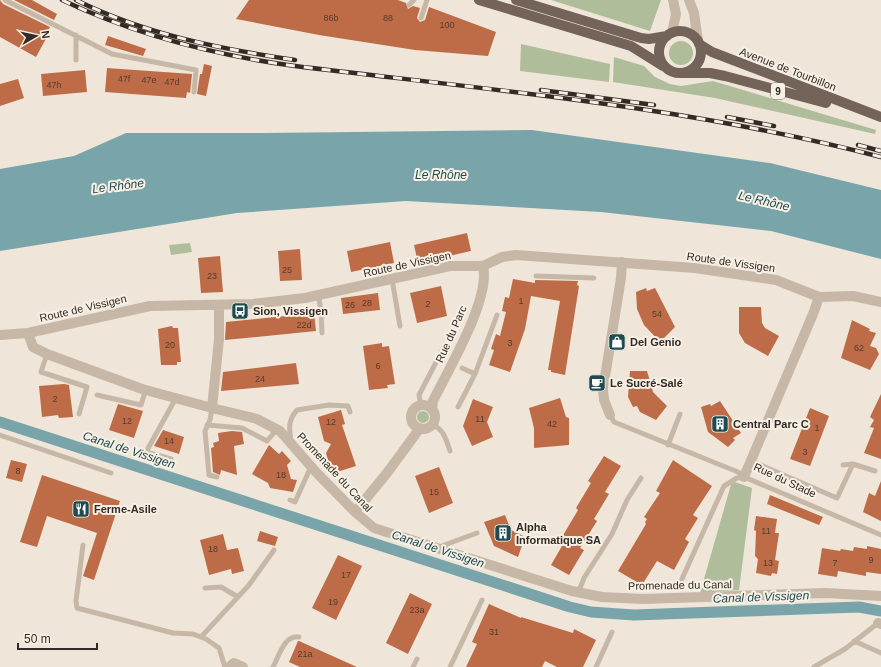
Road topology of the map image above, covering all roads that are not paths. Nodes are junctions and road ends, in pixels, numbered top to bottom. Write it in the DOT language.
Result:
graph roads {
  1 [pos="5,0"];
  2 [pos="414,0"];
  3 [pos="427,0"];
  4 [pos="479,0"];
  5 [pos="516,0"];
  6 [pos="673,0"];
  7 [pos="689,0"];
  8 [pos="409,5"];
  9 [pos="421,18"];
  10 [pos="669,34"];
  11 [pos="76,35"];
  12 [pos="698,43"];
  13 [pos="76,60"];
  14 [pos="663,66"];
  15 [pos="684,73"];
  16 [pos="194,92"];
  17 [pos="870,114"];
  18 [pos="881,117"];
  19 [pos="622,262"];
  20 [pos="483,266"];
  21 [pos="536,276"];
  22 [pos="594,278"];
  23 [pos="392,279"];
  24 [pos="318,295"];
  25 [pos="819,297"];
  26 [pos="881,302"];
  27 [pos="219,306"];
  28 [pos="497,315"];
  29 [pos="400,326"];
  30 [pos="28,333"];
  31 [pos="322,333"];
  32 [pos="0,335"];
  33 [pos="445,345"];
  34 [pos="47,354"];
  35 [pos="462,368"];
  36 [pos="475,374"];
  37 [pos="146,390"];
  38 [pos="97,395"];
  39 [pos="176,398"];
  40 [pos="421,405"];
  41 [pos="458,407"];
  42 [pos="212,408"];
  43 [pos="432,410"];
  44 [pos="350,412"];
  45 [pos="79,414"];
  46 [pos="610,414"];
  47 [pos="680,414"];
  48 [pos="432,424"];
  49 [pos="208,425"];
  50 [pos="420,428"];
  51 [pos="277,429"];
  52 [pos="0,435"];
  53 [pos="292,444"];
  54 [pos="668,445"];
  55 [pos="450,451"];
  56 [pos="171,459"];
  57 [pos="751,461"];
  58 [pos="853,464"];
  59 [pos="843,465"];
  60 [pos="312,468"];
  61 [pos="875,471"];
  62 [pos="111,473"];
  63 [pos="217,477"];
  64 [pos="744,477"];
  65 [pos="641,478"];
  66 [pos="290,500"];
  67 [pos="355,512"];
  68 [pos="477,533"];
  69 [pos="881,535"];
  70 [pos="82,545"];
  71 [pos="437,548"];
  72 [pos="274,550"];
  73 [pos="673,584"];
  74 [pos="205,588"];
  75 [pos="578,593"];
  76 [pos="881,596"];
  77 [pos="238,597"];
  78 [pos="482,600"];
  79 [pos="879,623"];
  80 [pos="612,632"];
  81 [pos="201,637"];
  82 [pos="299,637"];
  83 [pos="854,641"];
  84 [pos="881,653"];
  85 [pos="417,659"];
  86 [pos="233,666"];
  87 [pos="273,667"];
  88 [pos="413,667"];
  89 [pos="450,667"];
  90 [pos="596,667"];
  91 [pos="814,667"];
  1 -- 11 [label="lane"];
  2 -- 8 [label="lane"];
  3 -- 9 [label="lane"];
  4 -- 14 [label="main road"];
  5 -- 10 [label="main road"];
  6 -- 10 [label="street"];
  7 -- 12 [label="street"];
  10 -- 12 [label="main road"];
  10 -- 14 [label="main road"];
  11 -- 13 [label="lane"];
  11 -- 16 [label="lane"];
  12 -- 15 [label="main road"];
  12 -- 17 [label="main road, Avenue de Tourbillon / 9"];
  14 -- 15 [label="main road"];
  15 -- 17 [label="main road, Avenue de Tourbillon / 9"];
  17 -- 18 [label="main road, Avenue de Tourbillon / 9"];
  19 -- 20 [label="street, Route de Vissigen"];
  19 -- 25 [label="street, Route de Vissigen"];
  19 -- 46 [label="street"];
  20 -- 23 [label="street, Route de Vissigen"];
  20 -- 43 [label="street, Rue du Parc"];
  21 -- 22 [label="lane"];
  23 -- 24 [label="street, Route de Vissigen"];
  23 -- 29 [label="lane"];
  24 -- 27 [label="street, Route de Vissigen"];
  24 -- 31 [label="lane"];
  25 -- 26 [label="street, Route de Vissigen"];
  25 -- 57 [label="street, Rue du Stade"];
  27 -- 30 [label="street, Route de Vissigen"];
  27 -- 42 [label="street"];
  28 -- 36 [label="lane"];
  30 -- 32 [label="street, Route de Vissigen"];
  30 -- 34 [label="street, Promenade du Canal"];
  33 -- 40 [label="lane"];
  34 -- 37 [label="street, Promenade du Canal"];
  34 -- 45 [label="lane"];
  35 -- 36 [label="lane"];
  36 -- 41 [label="lane"];
  37 -- 38 [label="lane"];
  37 -- 39 [label="street, Promenade du Canal"];
  39 -- 42 [label="street, Promenade du Canal"];
  39 -- 56 [label="lane"];
  40 -- 43 [label="street"];
  40 -- 50 [label="street"];
  42 -- 49 [label="lane"];
  42 -- 51 [label="street, Promenade du Canal"];
  43 -- 48 [label="street, Rue du Parc"];
  44 -- 53 [label="lane"];
  46 -- 54 [label="lane"];
  47 -- 54 [label="lane"];
  48 -- 50 [label="street"];
  48 -- 55 [label="lane"];
  49 -- 51 [label="lane"];
  49 -- 63 [label="lane"];
  50 -- 67 [label="street"];
  51 -- 53 [label="street, Promenade du Canal"];
  52 -- 62 [label="lane"];
  53 -- 60 [label="street, Promenade du Canal"];
  54 -- 64 [label="lane"];
  57 -- 58 [label="lane"];
  57 -- 64 [label="street, Rue du Stade"];
  58 -- 59 [label="lane"];
  58 -- 61 [label="lane"];
  60 -- 66 [label="lane"];
  60 -- 67 [label="street, Promenade du Canal"];
  64 -- 69 [label="lane, Rue du Stade"];
  64 -- 73 [label="lane"];
  65 -- 75 [label="lane"];
  67 -- 71 [label="street, Promenade du Canal"];
  68 -- 71 [label="lane"];
  70 -- 81 [label="lane"];
  71 -- 75 [label="street, Promenade du Canal"];
  72 -- 77 [label="lane"];
  74 -- 77 [label="lane"];
  75 -- 76 [label="street, Promenade du Canal"];
  77 -- 81 [label="lane"];
  78 -- 89 [label="lane"];
  79 -- 83 [label="lane"];
  80 -- 90 [label="lane"];
  81 -- 86 [label="lane"];
  82 -- 87 [label="lane"];
  83 -- 84 [label="lane"];
  83 -- 91 [label="lane"];
  85 -- 88 [label="lane"];
}
